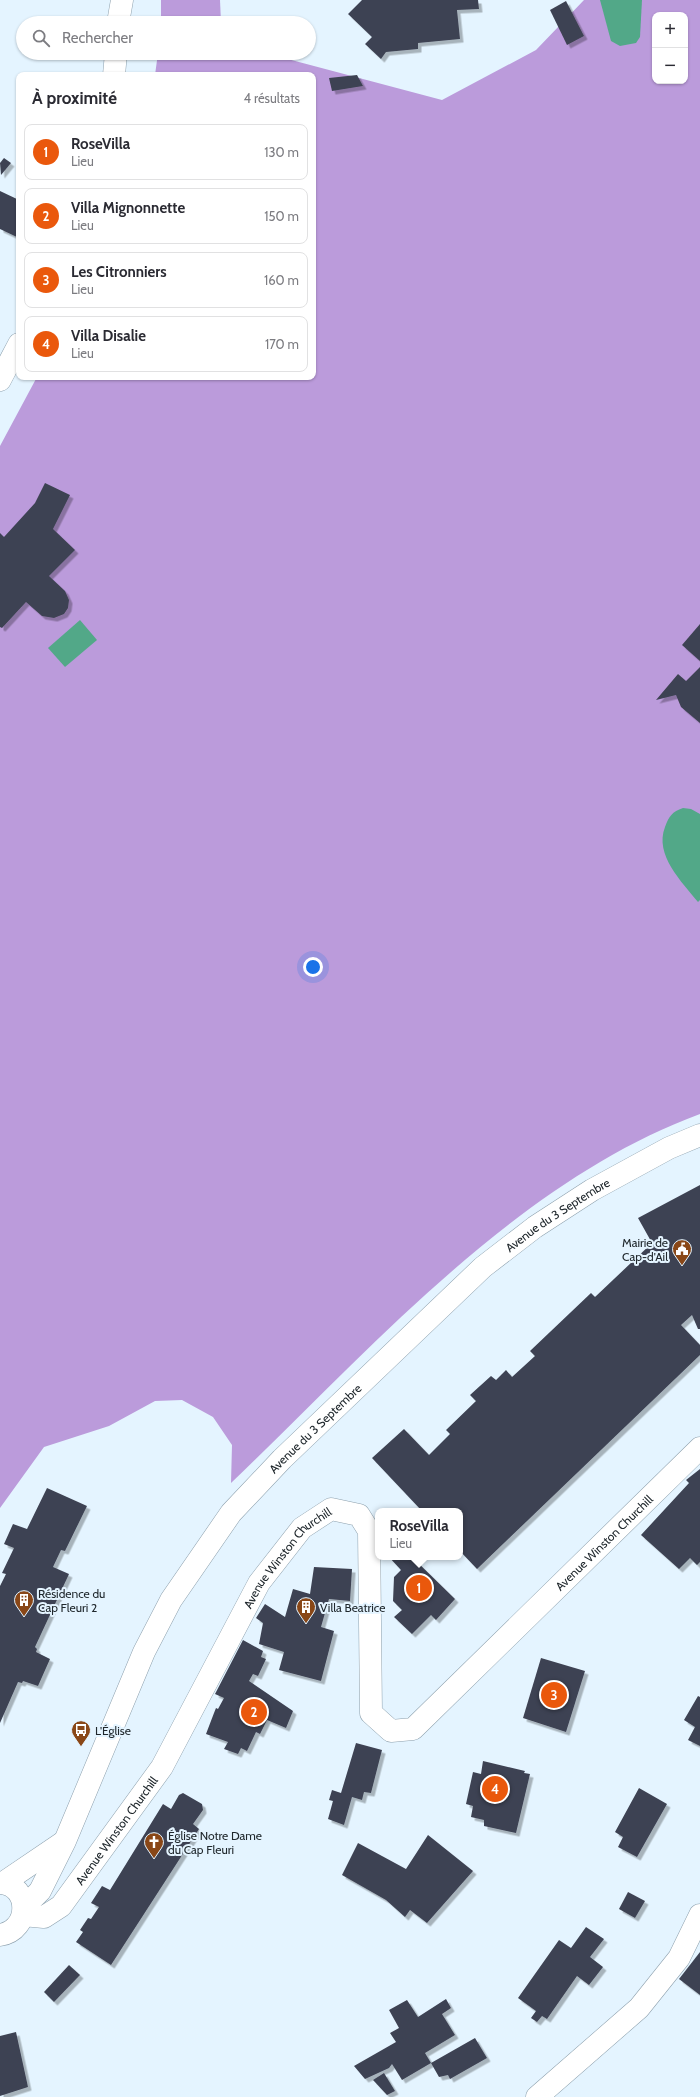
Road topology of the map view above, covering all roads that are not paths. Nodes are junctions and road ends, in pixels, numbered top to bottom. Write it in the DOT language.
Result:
graph roads {
  1 [pos="115,60"];
  2 [pos="114,72"];
  3 [pos="16,350"];
  4 [pos="0,380"];
  5 [pos="700,1135"];
  6 [pos="700,1448"];
  7 [pos="64,1841"];
  8 [pos="2,1883"];
  9 [pos="23,1911"];
  10 [pos="700,1915"];
  11 [pos="0,1935"];
  12 [pos="537,2097"];
  1 -- 2 [label="main road"];
  3 -- 4 [label="main road"];
  5 -- 7 [label="main road, Avenue du 3 Septembre"];
  6 -- 9 [label="main road, Avenue Winston Churchill"];
  7 -- 8 [label="main road"];
  7 -- 9 [label="main road, Avenue du 3 Septembre"];
  8 -- 9 [label="main road"];
  9 -- 11 [label="main road, Avenue du 3 Septembre"];
  10 -- 12 [label="main road"];
}
